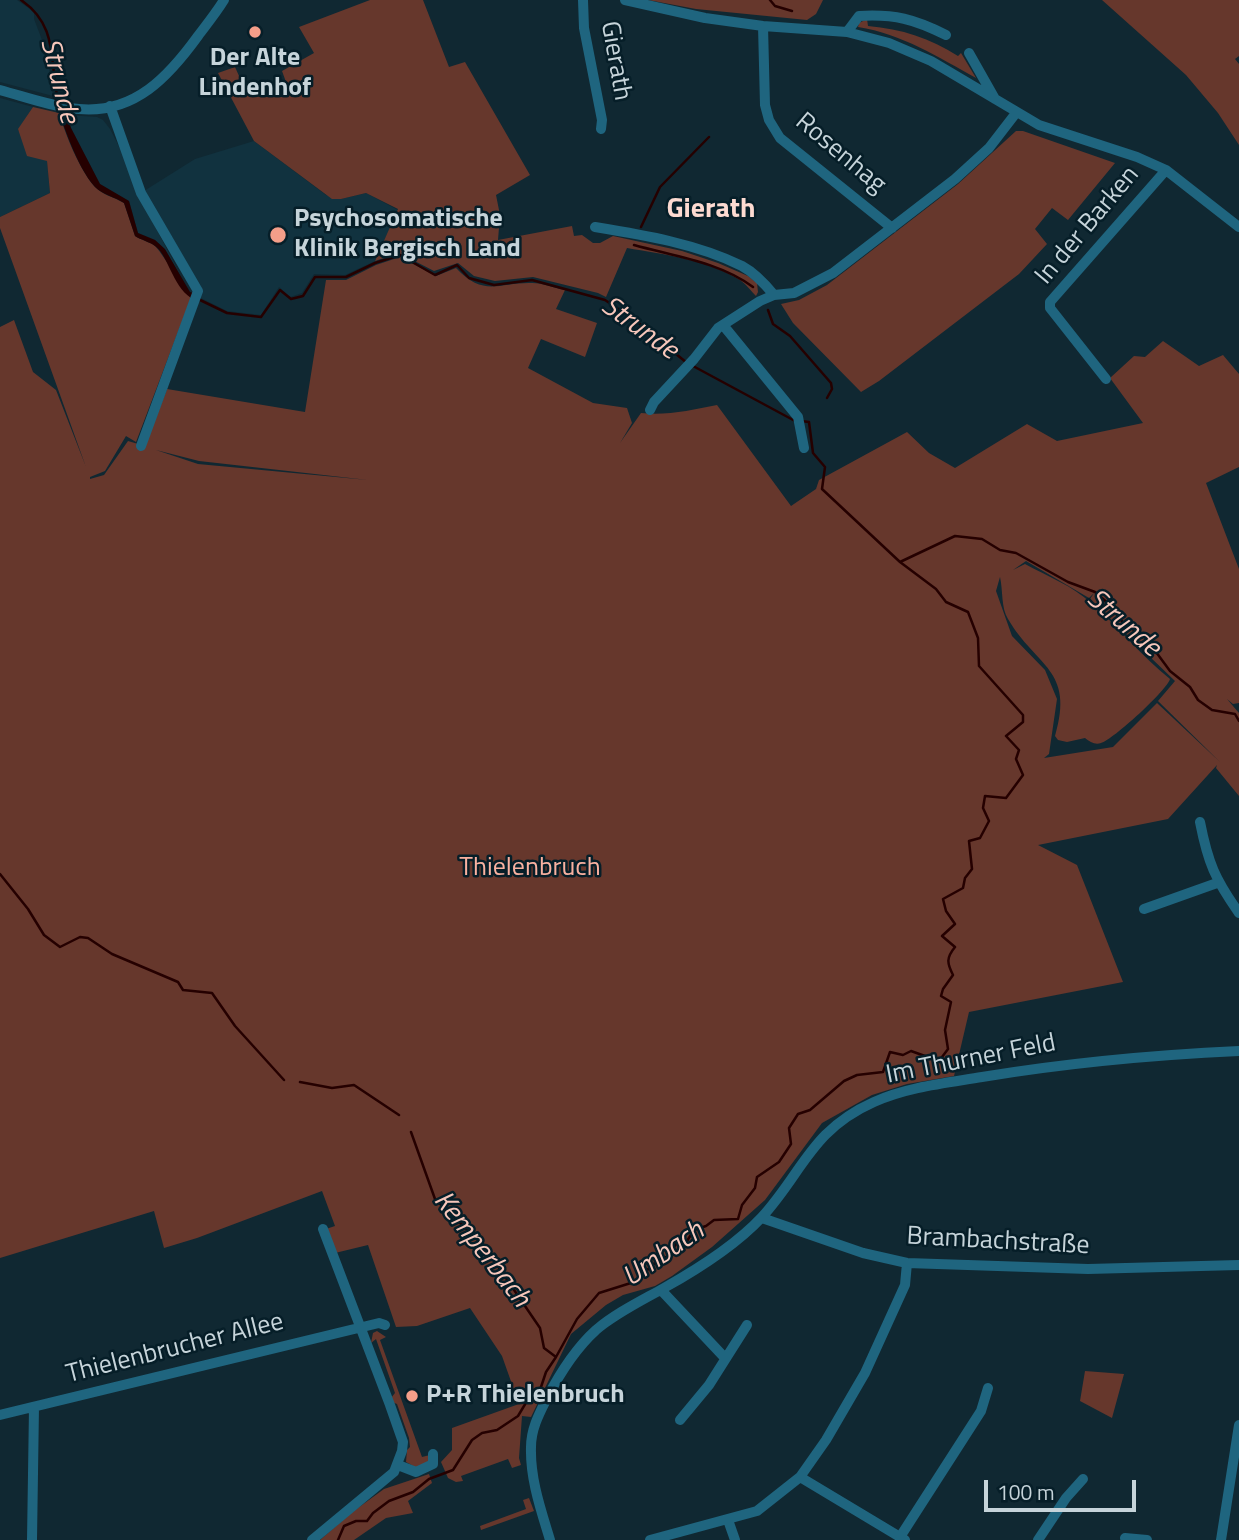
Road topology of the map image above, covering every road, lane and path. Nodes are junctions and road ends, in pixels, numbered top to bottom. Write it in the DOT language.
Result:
graph roads {
  1 [pos="224,0"];
  2 [pos="583,0"];
  3 [pos="625,0"];
  4 [pos="763,26"];
  5 [pos="847,32"];
  6 [pos="946,35"];
  7 [pos="969,53"];
  8 [pos="0,90"];
  9 [pos="996,101"];
  10 [pos="110,107"];
  11 [pos="1016,113"];
  12 [pos="601,130"];
  13 [pos="1166,170"];
  14 [pos="1239,227"];
  15 [pos="595,228"];
  16 [pos="892,228"];
  17 [pos="774,295"];
  18 [pos="723,325"];
  19 [pos="1106,379"];
  20 [pos="650,410"];
  21 [pos="141,446"];
  22 [pos="804,447"];
  23 [pos="1200,822"];
  24 [pos="1217,883"];
  25 [pos="1144,909"];
  26 [pos="1239,913"];
  27 [pos="1239,1051"];
  28 [pos="762,1217"];
  29 [pos="323,1229"];
  30 [pos="907,1263"];
  31 [pos="1239,1265"];
  32 [pos="661,1290"];
  33 [pos="386,1325"];
  34 [pos="747,1325"];
  35 [pos="361,1327"];
  36 [pos="725,1358"];
  37 [pos="988,1388"];
  38 [pos="34,1407"];
  39 [pos="0,1415"];
  40 [pos="680,1420"];
  41 [pos="1239,1425"];
  42 [pos="433,1454"];
  43 [pos="398,1465"];
  44 [pos="800,1477"];
  45 [pos="1083,1479"];
  46 [pos="728,1520"];
  47 [pos="902,1538"];
  48 [pos="1125,1538"];
  49 [pos="32,1540"];
  50 [pos="312,1540"];
  51 [pos="550,1540"];
  52 [pos="650,1540"];
  53 [pos="735,1540"];
  54 [pos="1038,1540"];
  55 [pos="1147,1540"];
  56 [pos="1221,1540"];
  1 -- 10 [label="street"];
  2 -- 12 [label="street, Gierath"];
  3 -- 4 [label="street"];
  4 -- 5 [label="street"];
  4 -- 16 [label="street, Rosenhag"];
  5 -- 6 [label="street"];
  5 -- 9 [label="street"];
  7 -- 9 [label="street"];
  8 -- 10 [label="street"];
  9 -- 11 [label="street"];
  10 -- 21 [label="street"];
  11 -- 13 [label="street"];
  11 -- 16 [label="street"];
  13 -- 14 [label="street"];
  13 -- 19 [label="street, In der Barken"];
  15 -- 17 [label="street"];
  16 -- 17 [label="street"];
  17 -- 18 [label="street"];
  18 -- 20 [label="street"];
  18 -- 22 [label="street"];
  23 -- 24 [label="street"];
  24 -- 25 [label="street"];
  24 -- 26 [label="street"];
  27 -- 28 [label="street, Im Thurner Feld"];
  28 -- 30 [label="street, Brambachstraße"];
  28 -- 32 [label="street, Im Thurner Feld"];
  29 -- 35 [label="street"];
  30 -- 31 [label="street, Brambachstraße"];
  30 -- 44 [label="street"];
  32 -- 36 [label="street"];
  32 -- 51 [label="street, Im Thurner Feld"];
  33 -- 35 [label="street, Thielenbrucher Allee"];
  34 -- 36 [label="street"];
  35 -- 38 [label="street, Thielenbrucher Allee"];
  35 -- 43 [label="street"];
  36 -- 40 [label="street"];
  37 -- 47 [label="street"];
  38 -- 39 [label="street, Thielenbrucher Allee"];
  38 -- 49 [label="street"];
  41 -- 56 [label="street"];
  42 -- 43 [label="street"];
  43 -- 50 [label="street"];
  44 -- 46 [label="street"];
  44 -- 47 [label="street"];
  45 -- 54 [label="street"];
  46 -- 52 [label="street"];
  46 -- 53 [label="street"];
  48 -- 55 [label="street"];
}
